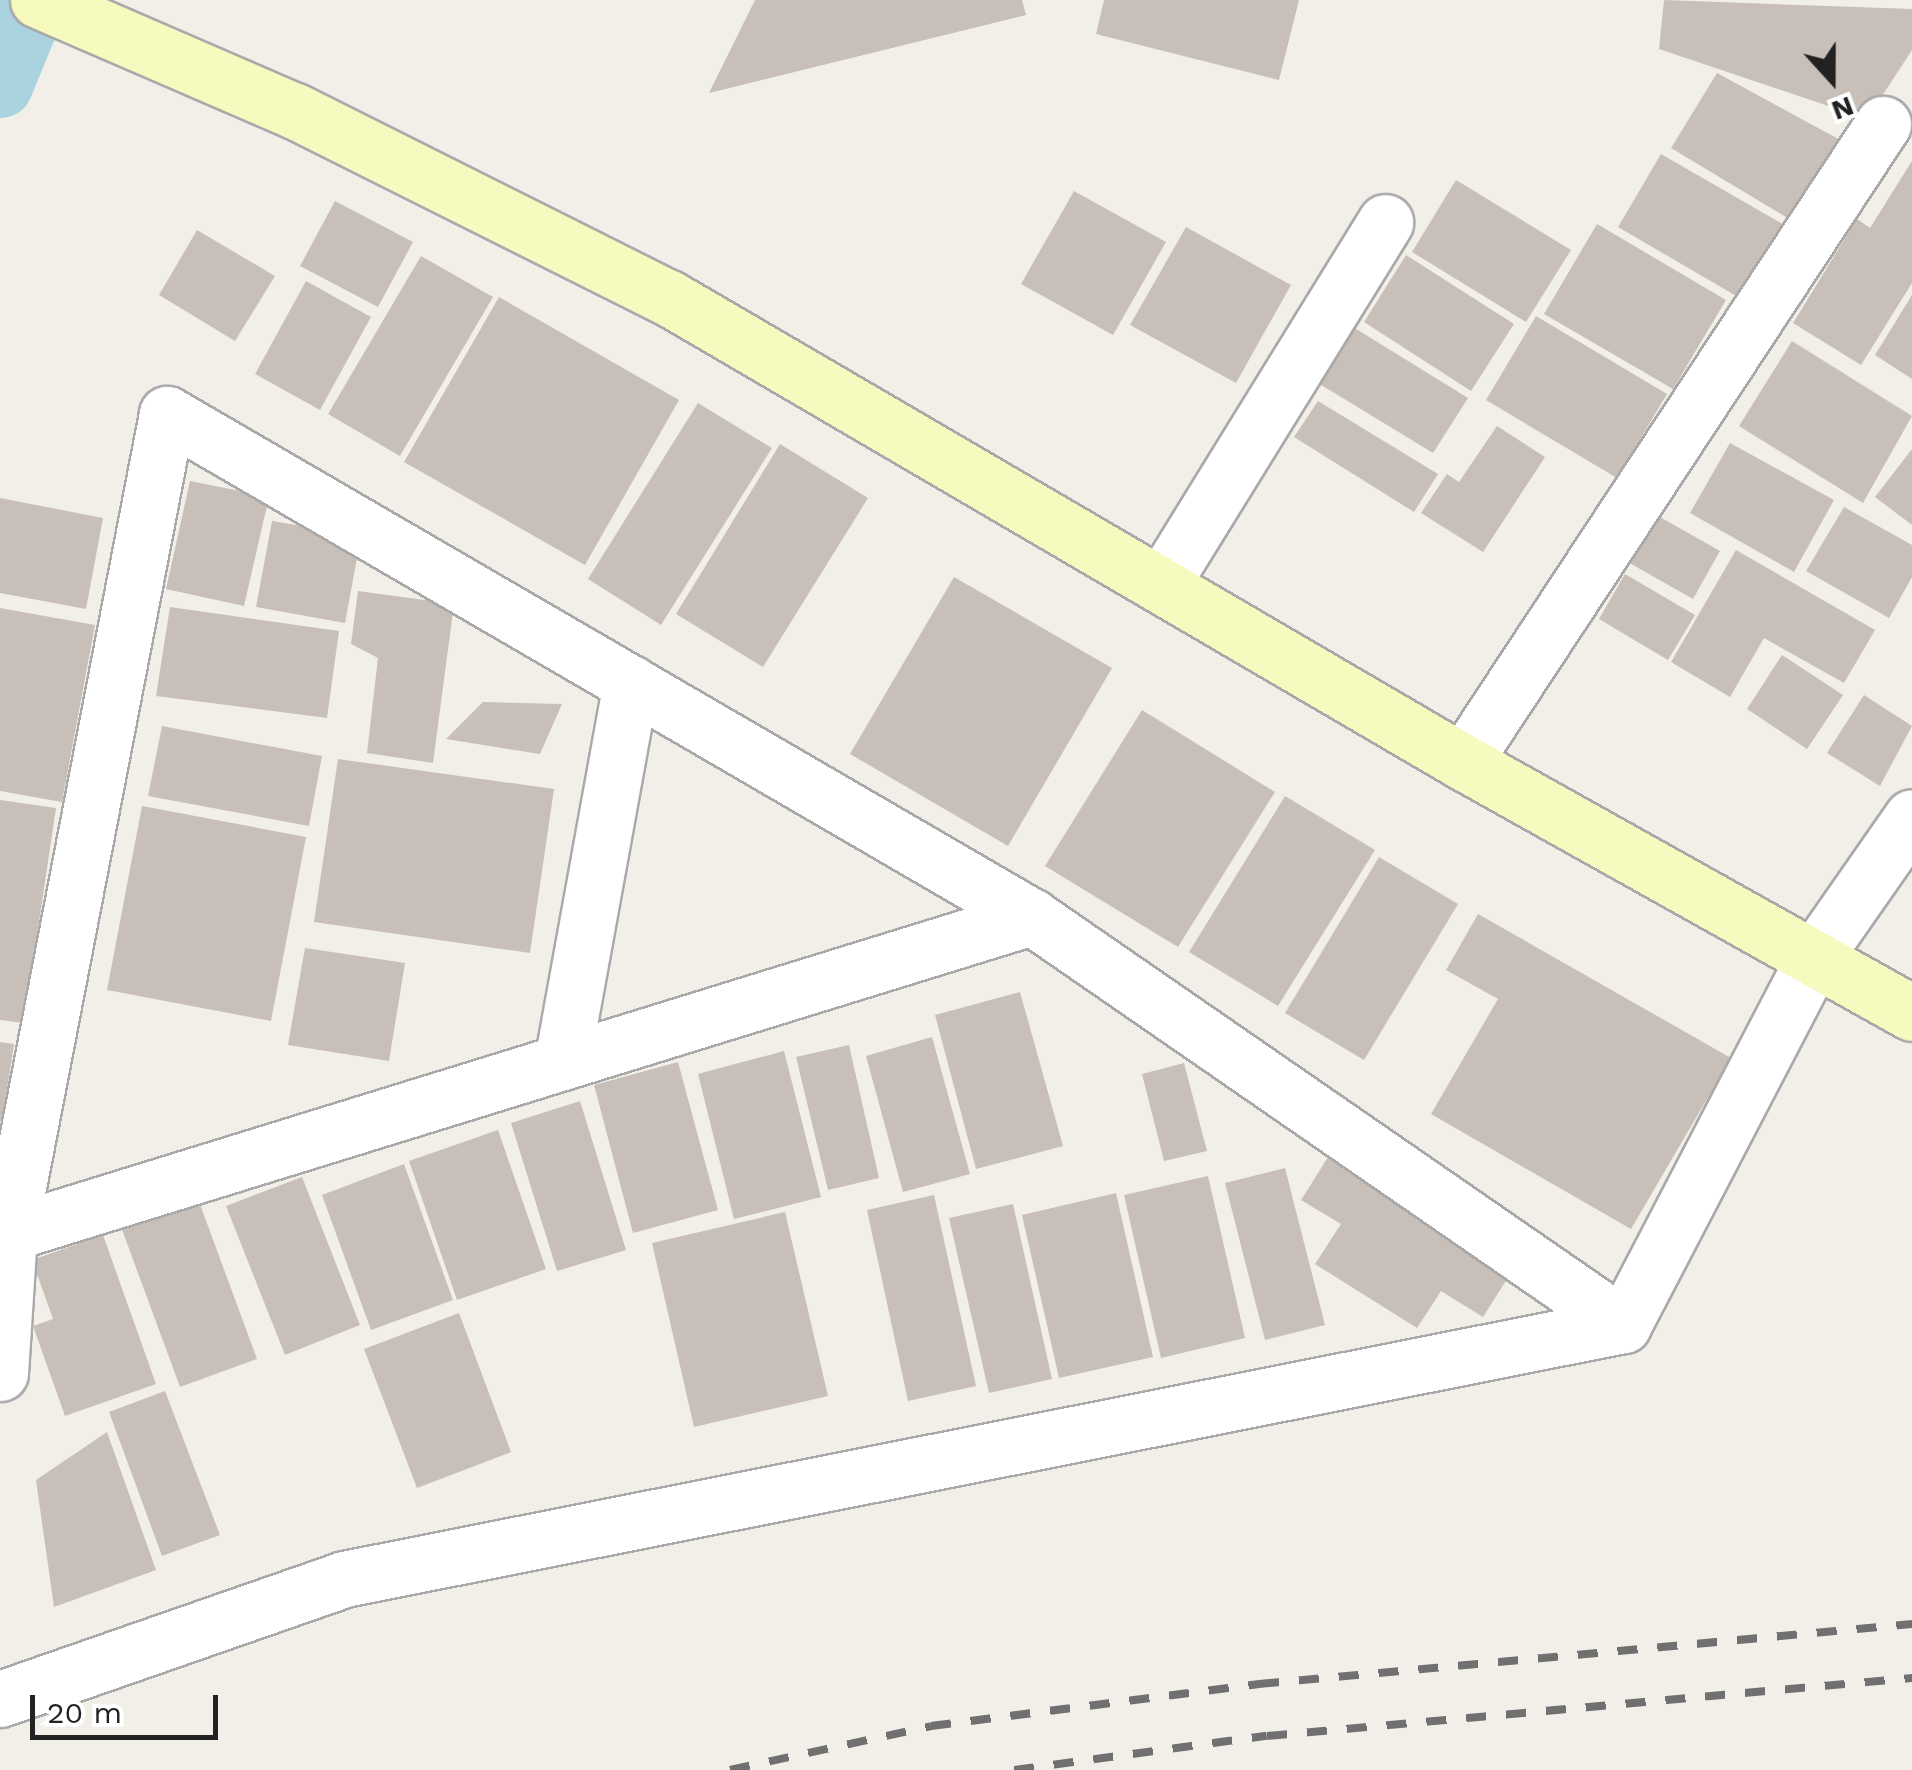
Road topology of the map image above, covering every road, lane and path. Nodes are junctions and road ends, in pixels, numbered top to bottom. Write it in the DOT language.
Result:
graph roads {
  1 [pos="38,0"];
  2 [pos="1883,124"];
  3 [pos="1385,222"];
  4 [pos="1163,582"];
  5 [pos="630,684"];
  6 [pos="1463,762"];
  7 [pos="1912,816"];
  8 [pos="1032,917"];
  9 [pos="1815,956"];
  10 [pos="1912,1013"];
  11 [pos="562,1062"];
  12 [pos="9,1233"];
  13 [pos="1623,1324"];
  14 [pos="0,1372"];
  15 [pos="0,1698"];
  1 -- 4 [label="main road"];
  2 -- 6 [label="street"];
  3 -- 4 [label="street"];
  4 -- 6 [label="main road"];
  5 -- 8 [label="street"];
  5 -- 11 [label="street"];
  5 -- 12 [label="street"];
  6 -- 9 [label="main road"];
  7 -- 9 [label="street"];
  8 -- 11 [label="street"];
  8 -- 13 [label="street"];
  9 -- 10 [label="main road"];
  9 -- 13 [label="street"];
  11 -- 12 [label="street"];
  12 -- 14 [label="street"];
  13 -- 15 [label="street"];
}
